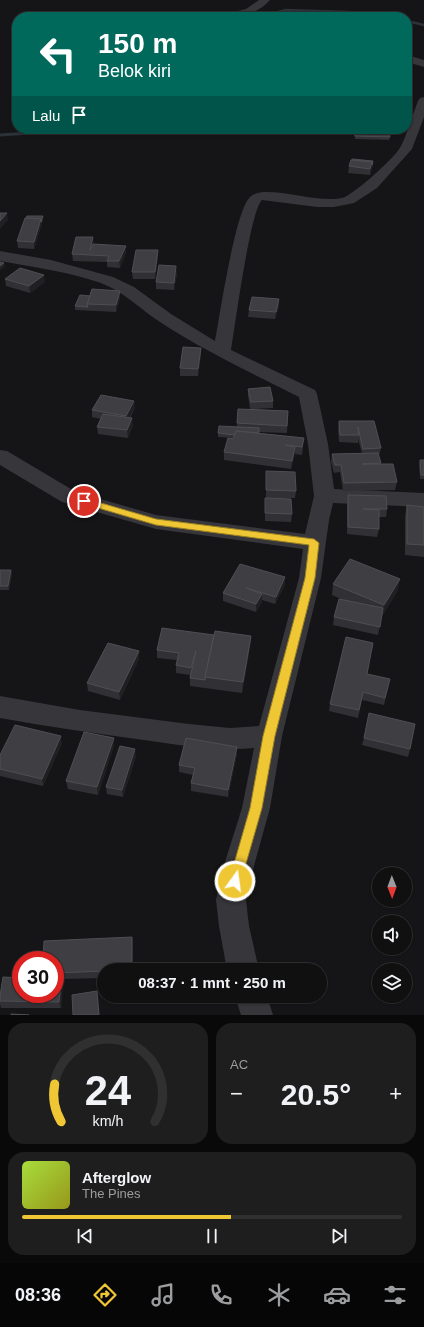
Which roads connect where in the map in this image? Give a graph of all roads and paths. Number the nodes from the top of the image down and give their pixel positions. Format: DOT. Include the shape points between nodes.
graph roads {
  1 [pos="265,0"];
  2 [pos="244,12"];
  3 [pos="412,60"];
  4 [pos="424,64"];
  5 [pos="424,101"];
  6 [pos="412,133"];
  7 [pos="412,134"];
  8 [pos="0,256"];
  9 [pos="222,352"];
  10 [pos="0,456"];
  11 [pos="324,496"];
  12 [pos="424,500"];
  13 [pos="314,543"];
  14 [pos="0,707"];
  15 [pos="269,736"];
  16 [pos="242,963"];
  17 [pos="253,1003"];
  18 [pos="257,1015"];
  1 -- 2 [label="street"];
  3 -- 4 [label="street"];
  5 -- 6 [label="street"];
  7 -- 9 [label="street" via="406,149 372,186 349,200 317,203 259,196 254,200 248,214 233,284"];
  8 -- 9 [label="street" via="51,265 107,280 128,290 165,318"];
  9 -- 11 [label="street" via="308,394 318,444"];
  10 -- 13 [label="street" via="69,497 156,522"];
  11 -- 12 [label="street"];
  11 -- 13 [label="street"];
  13 -- 15 [label="street" via="310,578"];
  14 -- 15 [label="street" via="80,721 189,735 230,739"];
  15 -- 16 [label="street" via="256,808 231,900"];
  17 -- 18 [label="street"];
}
